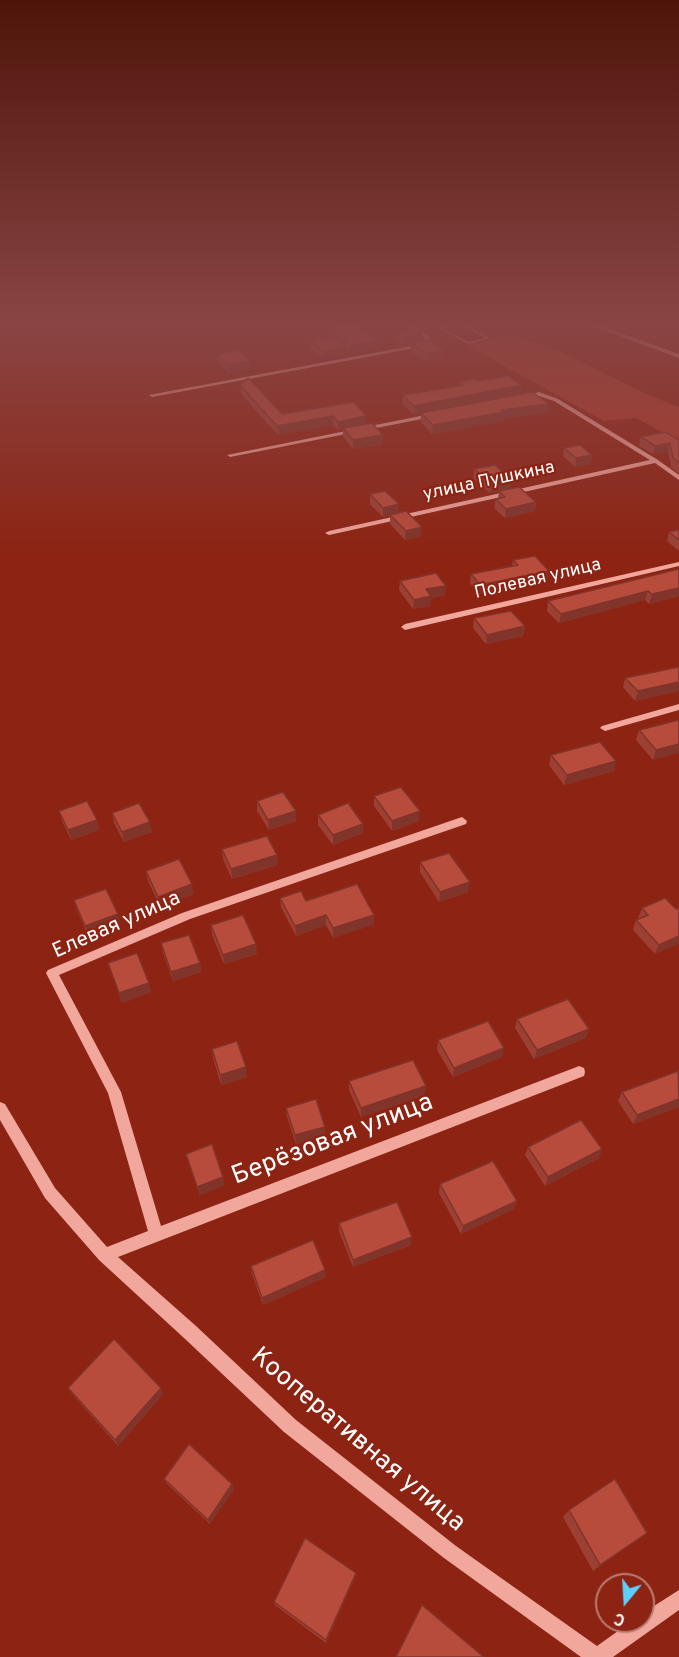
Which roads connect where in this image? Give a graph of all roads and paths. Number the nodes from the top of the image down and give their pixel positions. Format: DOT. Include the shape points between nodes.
graph roads {
  1 [pos="561,403"];
  2 [pos="447,412"];
  3 [pos="230,455"];
  4 [pos="656,461"];
  5 [pos="679,478"];
  6 [pos="329,533"];
  7 [pos="679,564"];
  8 [pos="405,627"];
  9 [pos="679,707"];
  10 [pos="606,728"];
  11 [pos="462,821"];
  12 [pos="579,1072"];
  13 [pos="0,1108"];
  14 [pos="157,1235"];
  15 [pos="104,1256"];
  16 [pos="679,1599"];
  17 [pos="597,1657"];
  1 -- 4 [label="street"];
  2 -- 3 [label="street"];
  4 -- 5 [label="street"];
  4 -- 6 [label="street, улица Пушкина"];
  7 -- 8 [label="street, Полевая улица"];
  9 -- 10 [label="street"];
  11 -- 14 [label="street, Елевая улица" via="186,916 52,973 114,1092"];
  12 -- 14 [label="street, Берёзовая улица"];
  13 -- 15 [label="street, Кооперативная улица" via="50,1193"];
  14 -- 15 [label="street, Берёзовая улица"];
  15 -- 17 [label="street, Кооперативная улица" via="290,1426 450,1552"];
  16 -- 17 [label="street"];
}
